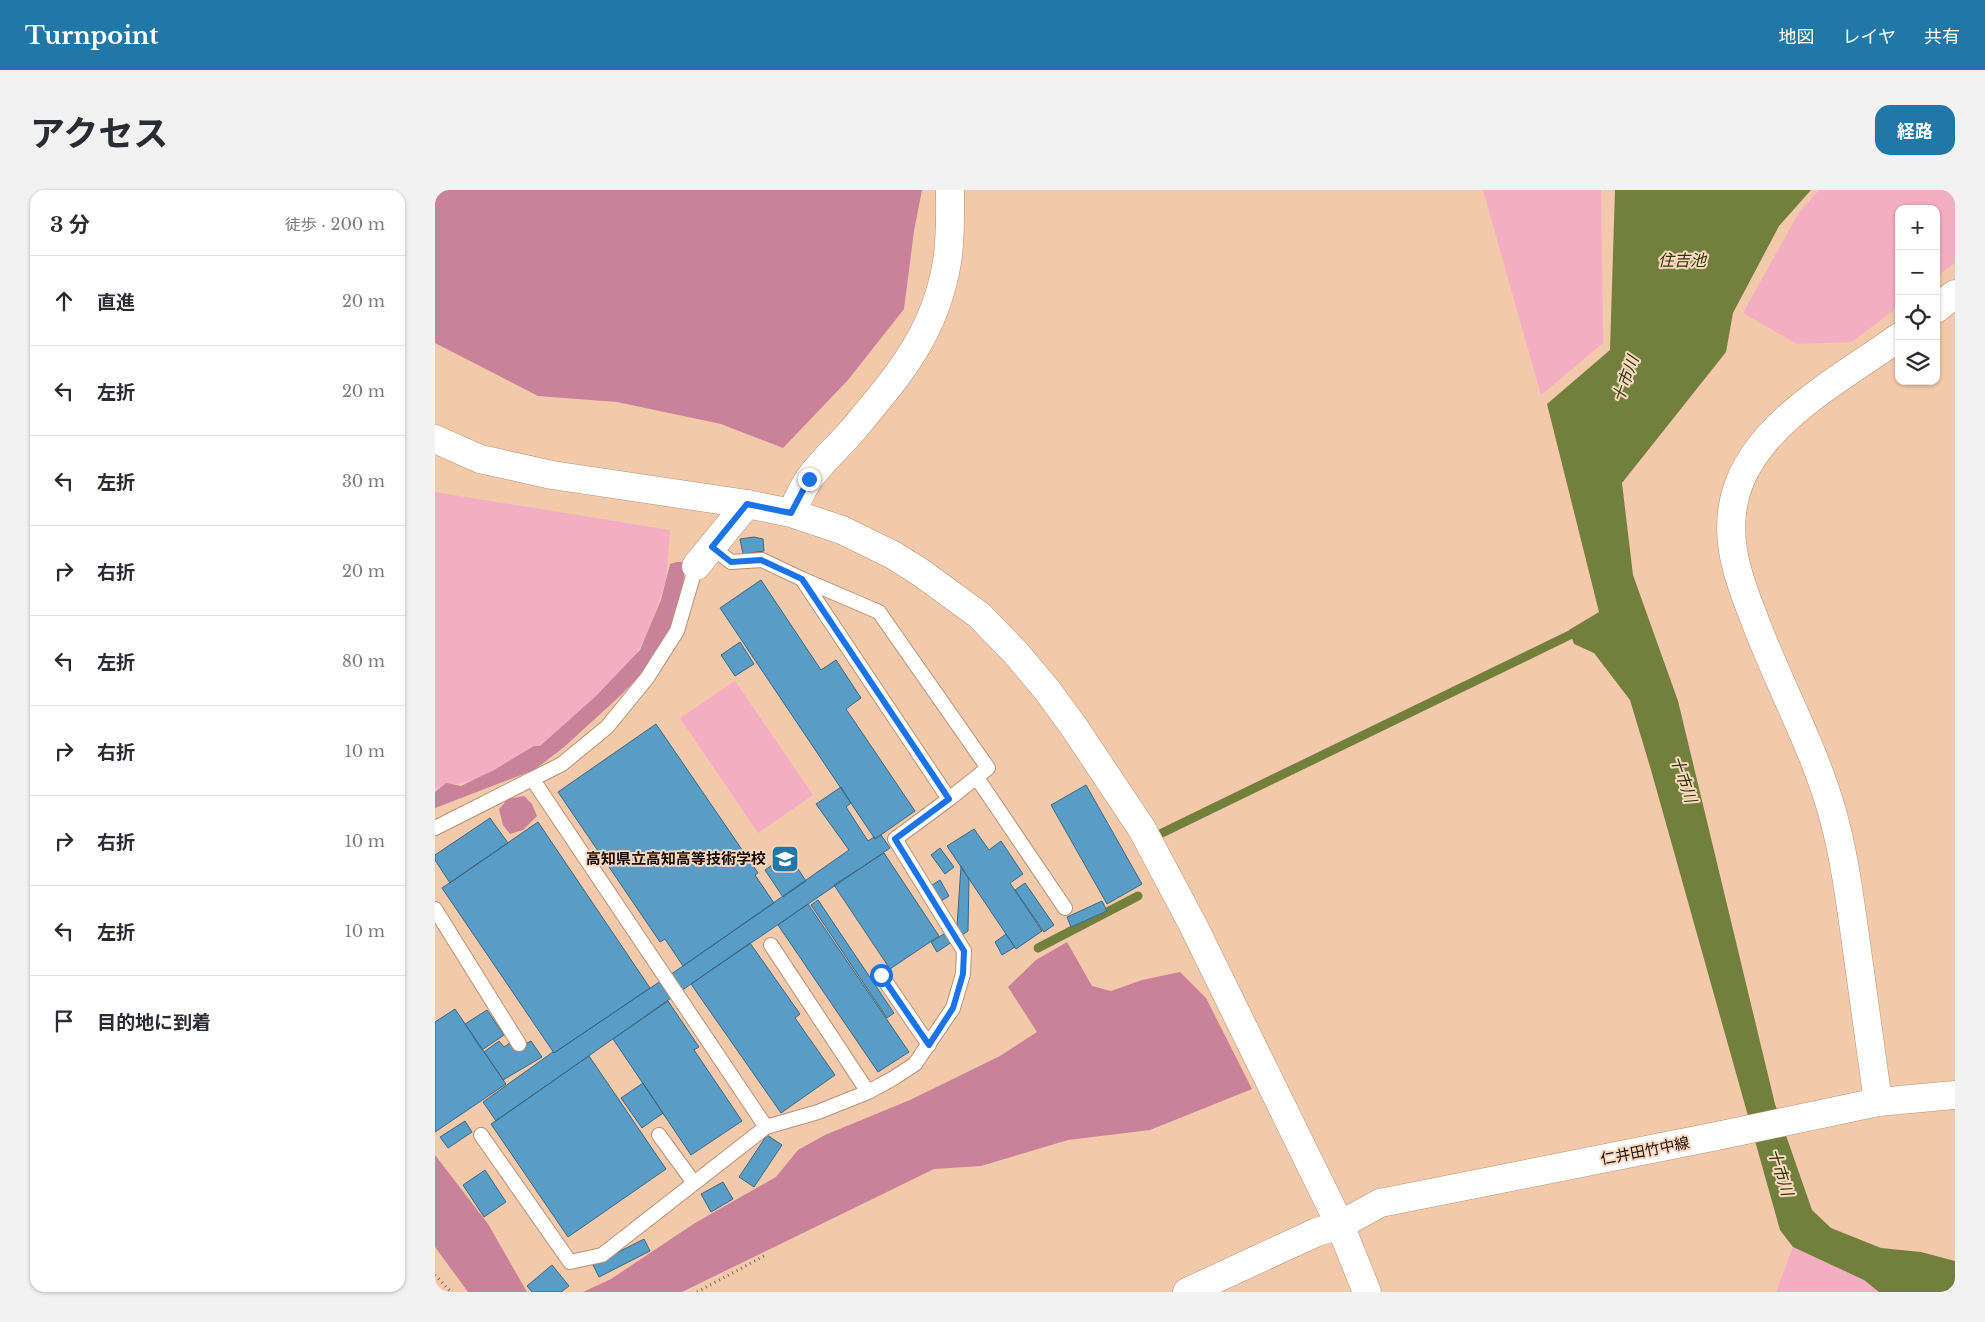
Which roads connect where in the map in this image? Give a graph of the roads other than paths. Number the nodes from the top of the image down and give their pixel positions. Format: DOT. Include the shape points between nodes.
graph roads {
  1 [pos="950,190"];
  2 [pos="1955,294"];
  3 [pos="1940,306"];
  4 [pos="1895,340"];
  5 [pos="435,439"];
  6 [pos="747,504"];
  7 [pos="791,513"];
  8 [pos="704,556"];
  9 [pos="802,579"];
  10 [pos="977,778"];
  11 [pos="533,780"];
  12 [pos="949,799"];
  13 [pos="435,828"];
  14 [pos="1065,908"];
  15 [pos="435,909"];
  16 [pos="771,944"];
  17 [pos="881,975"];
  18 [pos="519,1044"];
  19 [pos="929,1045"];
  20 [pos="868,1092"];
  21 [pos="1955,1095"];
  22 [pos="1878,1102"];
  23 [pos="766,1127"];
  24 [pos="481,1135"];
  25 [pos="659,1136"];
  26 [pos="694,1183"];
  27 [pos="1340,1225"];
  28 [pos="1187,1292"];
  29 [pos="1367,1292"];
  1 -- 7 [label="street" via="947,263 928,325 903,369 809,479"];
  2 -- 3 [label="street"];
  4 -- 22 [label="street" via="1779,425 1743,474 1731,513 1734,558 1742,588 1820,774 1834,818 1845,865"];
  5 -- 6 [label="street" via="480,459 552,475"];
  6 -- 7 [label="street"];
  6 -- 8 [label="street"];
  7 -- 27 [label="street" via="841,530 920,572 979,615 1047,690 1142,829 1193,924"];
  8 -- 9 [label="lane" via="731,562 761,560"];
  8 -- 11 [label="lane" via="677,631 647,678 607,727 563,764"];
  9 -- 10 [label="lane" via="879,612 988,768"];
  9 -- 12 [label="lane"];
  10 -- 12 [label="lane"];
  10 -- 14 [label="lane"];
  11 -- 13 [label="lane"];
  11 -- 23 [label="lane"];
  12 -- 19 [label="lane" via="895,839 964,951 963,974 953,1008"];
  15 -- 18 [label="lane"];
  16 -- 20 [label="lane"];
  17 -- 19 [label="lane"];
  19 -- 20 [label="lane" via="915,1064"];
  20 -- 23 [label="lane" via="818,1112"];
  21 -- 22 [label="street, 仁井田竹中線"];
  22 -- 27 [label="street, 仁井田竹中線" via="1380,1203"];
  23 -- 26 [label="lane"];
  24 -- 26 [label="lane" via="570,1262 601,1256"];
  25 -- 26 [label="lane"];
  27 -- 28 [label="street, 仁井田竹中線" via="1317,1232"];
  27 -- 29 [label="street"];
}
